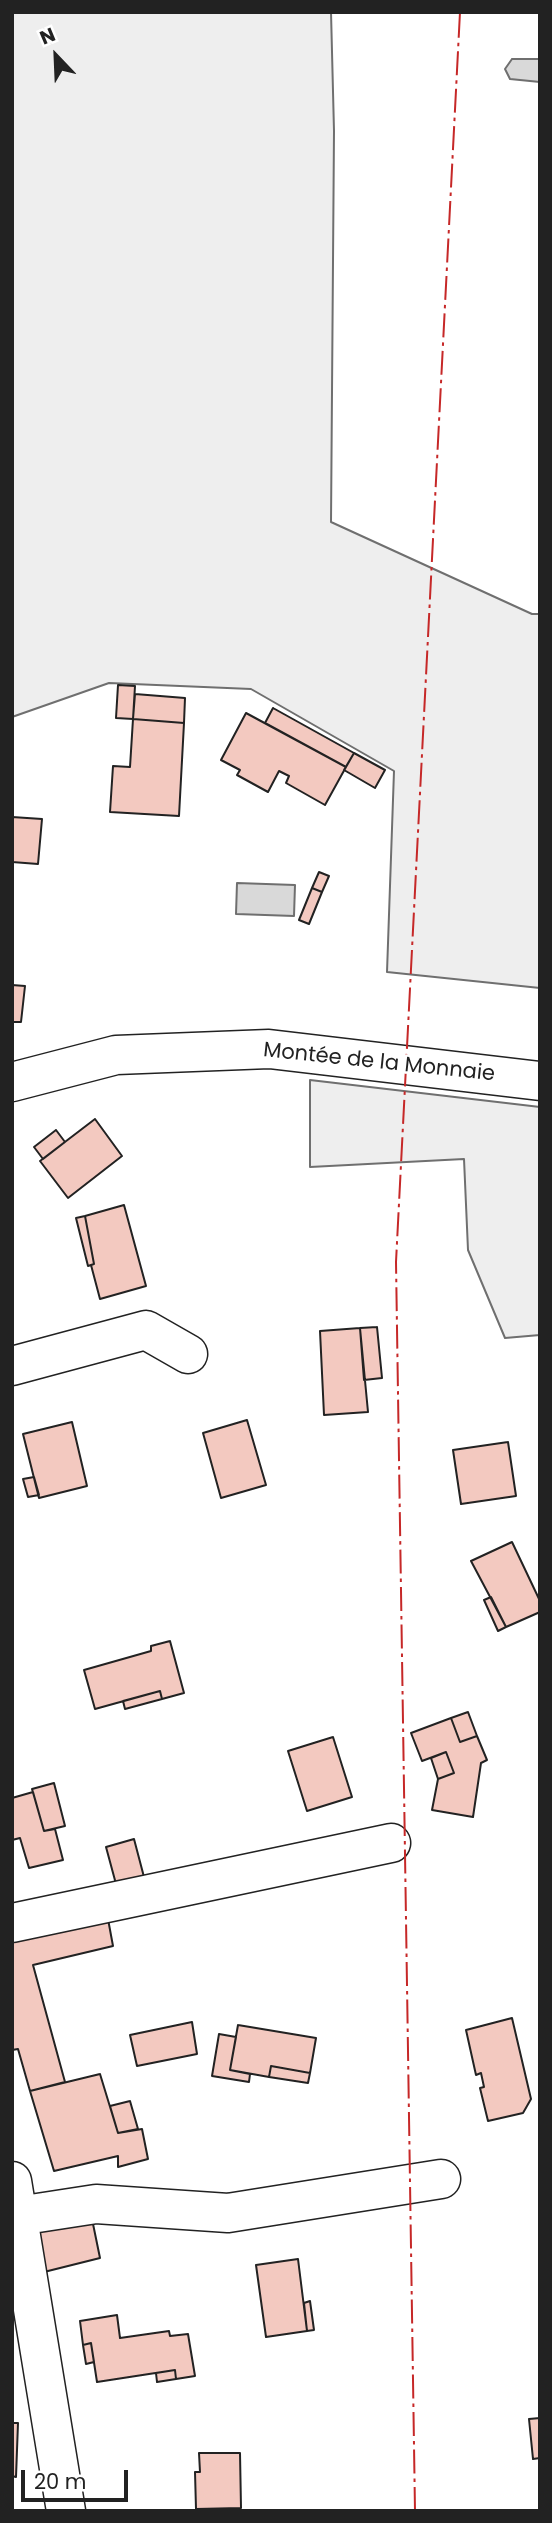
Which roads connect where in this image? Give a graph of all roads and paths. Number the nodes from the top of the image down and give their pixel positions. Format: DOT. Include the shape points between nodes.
graph roads {
  1 [pos="540,1081"];
  2 [pos="12,1082"];
  3 [pos="188,1354"];
  4 [pos="12,1366"];
  5 [pos="391,1843"];
  6 [pos="12,1923"];
  7 [pos="441,2179"];
  8 [pos="15,2199"];
  9 [pos="66,2511"];
  1 -- 2 [label="street, Montée de la Monnaie" via="269,1049 116,1055"];
  3 -- 4 [label="street" via="146,1330"];
  5 -- 6 [label="street"];
  7 -- 8 [label="street" via="228,2213"];
  8 -- 9 [label="street"];
}
